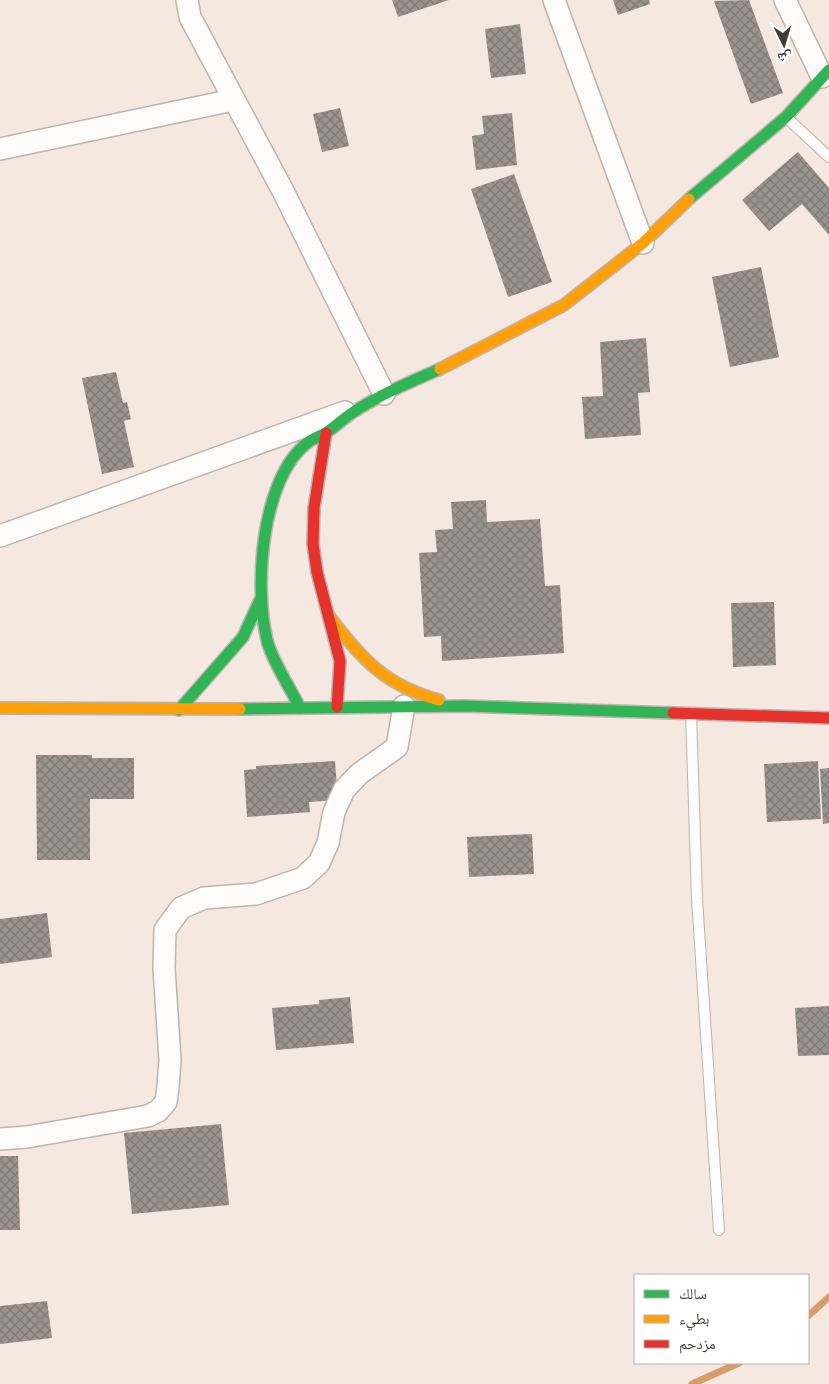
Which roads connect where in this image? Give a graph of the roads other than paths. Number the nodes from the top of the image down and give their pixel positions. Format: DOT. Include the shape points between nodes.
graph roads {
  1 [pos="187,0"];
  2 [pos="554,0"];
  3 [pos="785,0"];
  4 [pos="826,74"];
  5 [pos="233,100"];
  6 [pos="786,117"];
  7 [pos="0,149"];
  8 [pos="829,157"];
  9 [pos="643,243"];
  10 [pos="384,394"];
  11 [pos="364,406"];
  12 [pos="326,433"];
  13 [pos="0,536"];
  14 [pos="260,600"];
  15 [pos="330,616"];
  16 [pos="404,706"];
  17 [pos="465,706"];
  18 [pos="336,707"];
  19 [pos="0,708"];
  20 [pos="300,708"];
  21 [pos="179,710"];
  22 [pos="691,712"];
  23 [pos="829,718"];
  24 [pos="0,1139"];
  25 [pos="719,1230"];
  1 -- 5 [label="street" via="190,17"];
  2 -- 9 [label="street"];
  3 -- 4 [label="street"];
  4 -- 6 [label="main road"];
  5 -- 7 [label="street"];
  5 -- 10 [label="street" via="283,191"];
  6 -- 8 [label="lane"];
  6 -- 9 [label="main road" via="697,192"];
  9 -- 10 [label="main road" via="564,305 472,354"];
  10 -- 11 [label="main road"];
  11 -- 12 [label="main road"];
  11 -- 13 [label="street"];
  12 -- 14 [label="main road" via="302,447 280,482 264,539"];
  12 -- 15 [label="main road" via="313,529 315,560"];
  14 -- 20 [label="main road" via="267,642"];
  14 -- 21 [label="main road" via="243,636"];
  15 -- 17 [label="main road" via="378,673 428,698"];
  15 -- 18 [label="main road" via="340,661"];
  16 -- 17 [label="main road"];
  16 -- 18 [label="main road"];
  16 -- 24 [label="street" via="397,747 359,774 344,790 319,863 302,878 256,894 204,898 182,908 165,930 170,1060 166,1102 158,1111 148,1116"];
  17 -- 22 [label="main road"];
  18 -- 20 [label="main road"];
  19 -- 21 [label="main road"];
  20 -- 21 [label="main road"];
  22 -- 23 [label="main road"];
  22 -- 25 [label="lane" via="697,899"];
}
